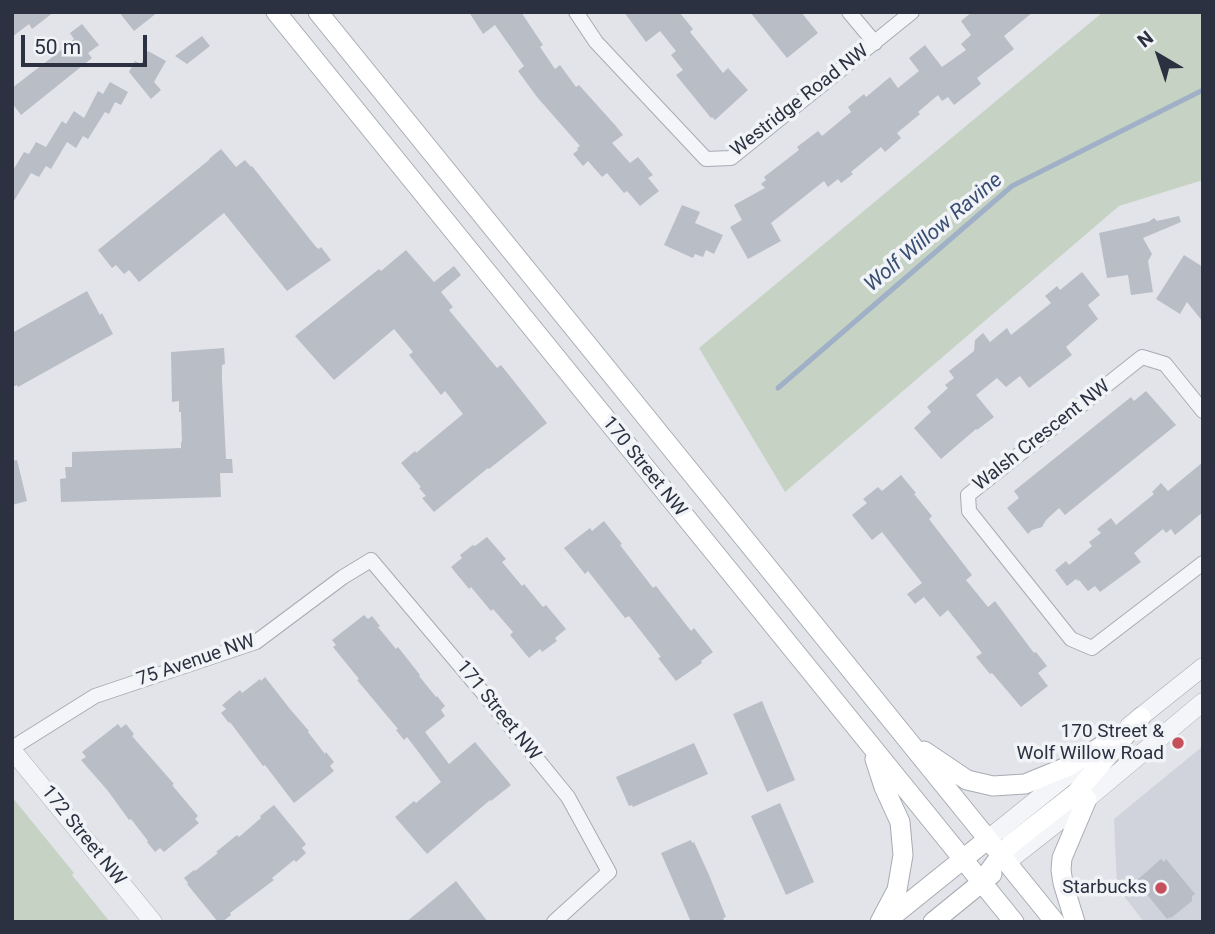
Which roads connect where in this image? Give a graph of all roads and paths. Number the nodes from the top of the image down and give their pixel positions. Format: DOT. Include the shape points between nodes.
graph roads {
  1 [pos="276,12"];
  2 [pos="318,12"];
  3 [pos="576,12"];
  4 [pos="849,12"];
  5 [pos="912,12"];
  6 [pos="874,43"];
  7 [pos="1203,411"];
  8 [pos="372,560"];
  9 [pos="1203,563"];
  10 [pos="1203,667"];
  11 [pos="1203,702"];
  12 [pos="1141,717"];
  13 [pos="1118,736"];
  14 [pos="908,741"];
  15 [pos="872,748"];
  16 [pos="12,749"];
  17 [pos="1087,799"];
  18 [pos="999,852"];
  19 [pos="963,859"];
  20 [pos="982,881"];
  21 [pos="153,922"];
  22 [pos="554,922"];
  23 [pos="883,922"];
  24 [pos="933,922"];
  25 [pos="1014,922"];
  26 [pos="1055,922"];
  27 [pos="1075,922"];
  1 -- 15 [label="main road, 170 Street NW"];
  2 -- 14 [label="main road, 170 Street NW"];
  3 -- 6 [label="street, Westridge Road NW" via="596,41 706,159 731,158"];
  4 -- 6 [label="street"];
  5 -- 6 [label="street, Westridge Road NW"];
  7 -- 9 [label="street, Walsh Crescent NW" via="1165,364 1142,357 968,495 969,511 1071,639 1092,648"];
  8 -- 16 [label="street, 75 Avenue NW" via="256,642 95,696"];
  8 -- 22 [label="street, 171 Street NW" via="568,797 609,872"];
  10 -- 12 [label="street"];
  11 -- 17 [label="street"];
  12 -- 13 [label="street"];
  12 -- 18 [label="main road" via="1076,793"];
  13 -- 14 [label="main road" via="1036,780 993,786 968,779"];
  13 -- 18 [label="street" via="1067,775"];
  14 -- 18 [label="main road, 170 Street NW"];
  15 -- 19 [label="main road, 170 Street NW"];
  15 -- 23 [label="main road" via="900,822 903,855 897,890"];
  16 -- 21 [label="street, 172 Street NW"];
  17 -- 18 [label="street"];
  17 -- 27 [label="main road" via="1062,858 1063,883"];
  18 -- 19 [label="main road"];
  18 -- 20 [label="main road"];
  18 -- 26 [label="main road, 170 Street NW"];
  19 -- 20 [label="main road, 170 Street NW"];
  19 -- 23 [label="main road"];
  20 -- 24 [label="main road"];
  20 -- 25 [label="main road, 170 Street NW"];
}
